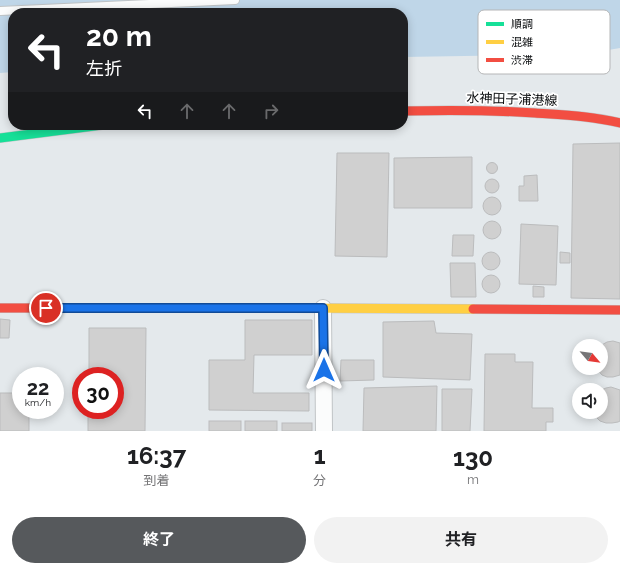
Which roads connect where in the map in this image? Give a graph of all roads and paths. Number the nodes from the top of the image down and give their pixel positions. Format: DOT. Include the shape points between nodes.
graph roads {
  1 [pos="235,0"];
  2 [pos="64,8"];
  3 [pos="408,111"];
  4 [pos="620,123"];
  5 [pos="63,130"];
  6 [pos="0,138"];
  7 [pos="0,308"];
  8 [pos="323,308"];
  9 [pos="620,310"];
  10 [pos="324,431"];
  1 -- 2 [label="lane"];
  3 -- 4 [label="street, 水神田子浦港線" via="514,111 592,117"];
  5 -- 6 [label="street"];
  7 -- 8 [label="street"];
  8 -- 9 [label="street"];
  8 -- 10 [label="street"];
}
